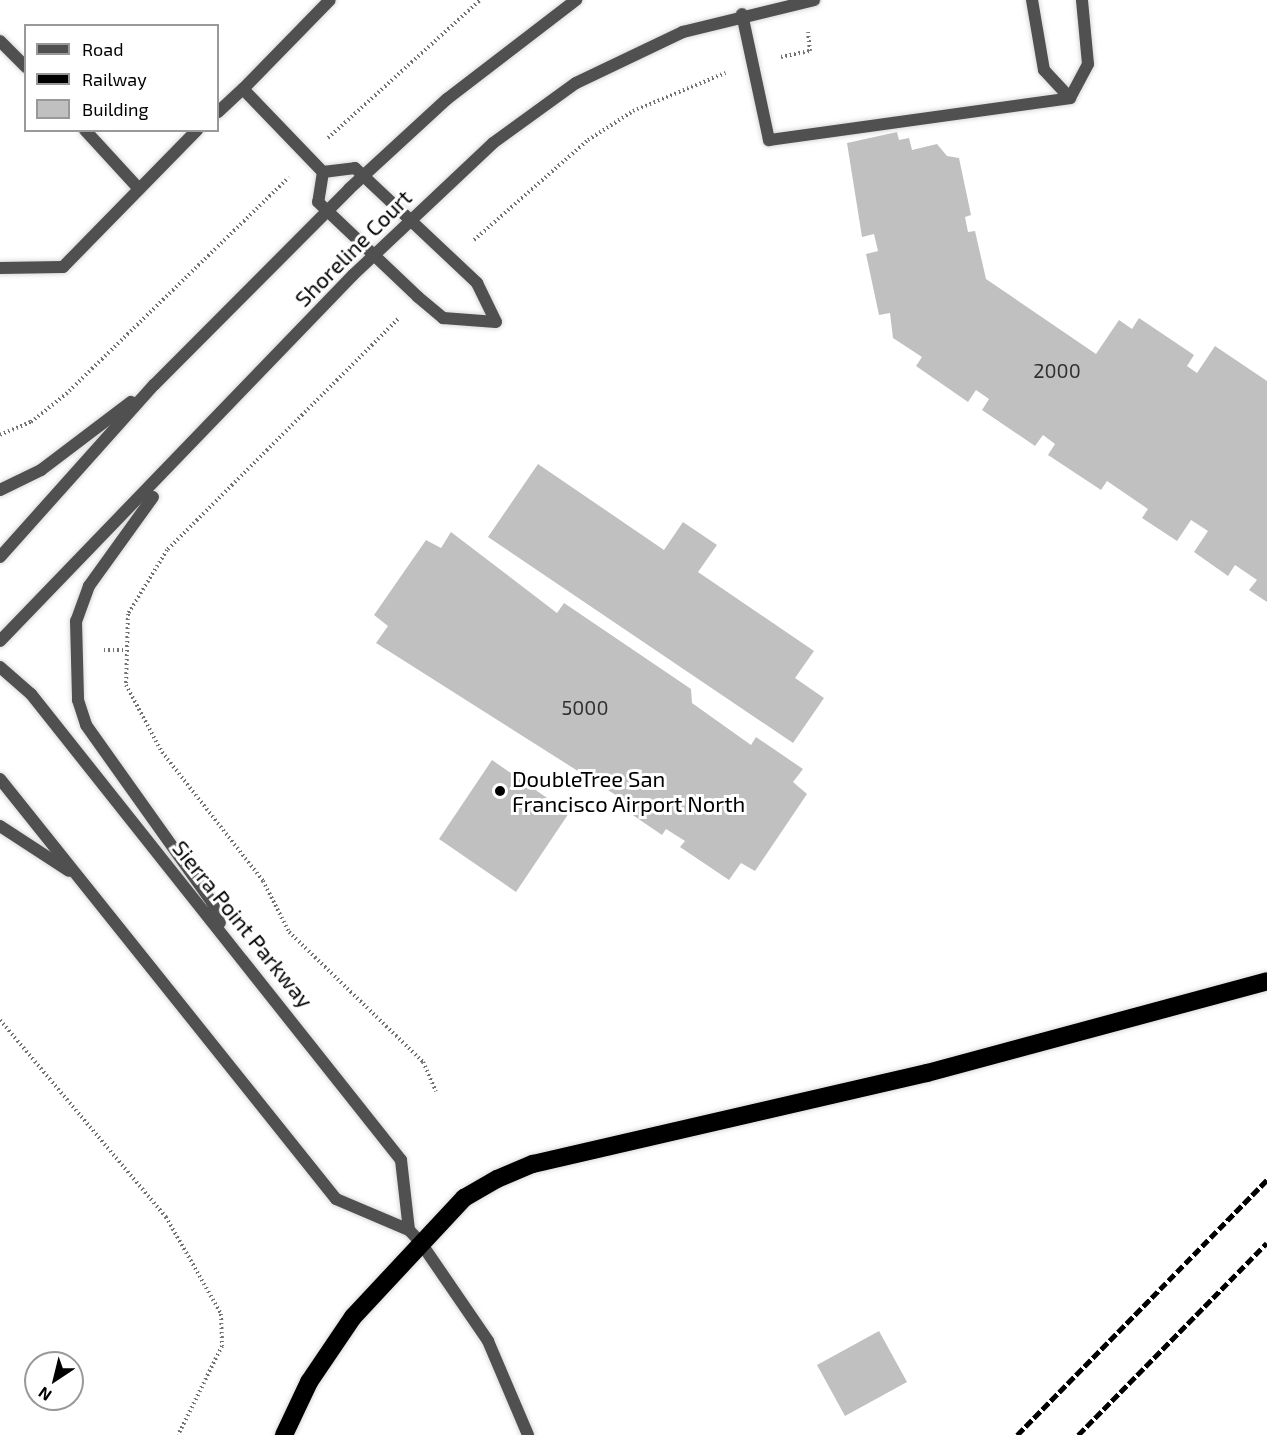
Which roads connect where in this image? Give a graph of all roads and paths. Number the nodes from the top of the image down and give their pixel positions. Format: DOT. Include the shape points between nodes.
graph roads {
  1 [pos="330,0"];
  2 [pos="480,0"];
  3 [pos="576,0"];
  4 [pos="814,0"];
  5 [pos="1032,0"];
  6 [pos="1082,0"];
  7 [pos="742,14"];
  8 [pos="0,41"];
  9 [pos="810,51"];
  10 [pos="775,58"];
  11 [pos="24,66"];
  12 [pos="737,69"];
  13 [pos="243,89"];
  14 [pos="1070,98"];
  15 [pos="219,111"];
  16 [pos="87,132"];
  17 [pos="195,132"];
  18 [pos="310,156"];
  19 [pos="323,172"];
  20 [pos="363,176"];
  21 [pos="139,189"];
  22 [pos="327,212"];
  23 [pos="411,219"];
  24 [pos="477,237"];
  25 [pos="372,256"];
  26 [pos="0,268"];
  27 [pos="402,315"];
  28 [pos="154,385"];
  29 [pos="0,435"];
  30 [pos="174,466"];
  31 [pos="0,490"];
  32 [pos="0,557"];
  33 [pos="0,641"];
  34 [pos="0,668"];
  35 [pos="0,779"];
  36 [pos="0,825"];
  37 [pos="82,881"];
  38 [pos="225,935"];
  39 [pos="1267,981"];
  40 [pos="0,1020"];
  41 [pos="436,1091"];
  42 [pos="415,1237"];
  43 [pos="178,1435"];
  44 [pos="284,1435"];
  45 [pos="528,1435"];
  1 -- 13 [label="street"];
  2 -- 18 [label="path"];
  3 -- 20 [label="street, Shoreline Court" via="447,99"];
  4 -- 7 [label="street, Shoreline Court"];
  5 -- 14 [label="street" via="1044,70"];
  6 -- 14 [label="street" via="1088,64"];
  7 -- 14 [label="street" via="769,140"];
  7 -- 23 [label="street, Shoreline Court" via="683,33 576,83 493,143"];
  8 -- 11 [label="street"];
  9 -- 10 [label="path"];
  12 -- 24 [label="path" via="633,111 588,140"];
  13 -- 15 [label="street"];
  13 -- 18 [label="street"];
  16 -- 21 [label="street"];
  17 -- 21 [label="street"];
  18 -- 19 [label="street"];
  18 -- 29 [label="path" via="66,394 31,422"];
  19 -- 20 [label="street" via="355,168"];
  19 -- 22 [label="street" via="318,202"];
  20 -- 22 [label="street, Shoreline Court"];
  20 -- 23 [label="street"];
  21 -- 26 [label="street" via="63,267"];
  22 -- 25 [label="street"];
  22 -- 28 [label="street, Shoreline Court"];
  23 -- 25 [label="street, Shoreline Court"];
  23 -- 25 [label="street" via="477,283 496,322 443,318"];
  25 -- 30 [label="street, Shoreline Court"];
  27 -- 41 [label="path" via="167,550 128,614 126,685 162,752 263,881 289,932 423,1062"];
  28 -- 31 [label="street" via="42,470"];
  28 -- 32 [label="street, Shoreline Court"];
  30 -- 33 [label="street, Shoreline Court"];
  30 -- 38 [label="street" via="89,585 76,621 75,676 86,725 212,902"];
  34 -- 38 [label="street, Sierra Point Parkway" via="31,694"];
  35 -- 37 [label="street"];
  36 -- 37 [label="street"];
  37 -- 42 [label="street" via="336,1199"];
  38 -- 42 [label="street, Sierra Point Parkway" via="401,1160"];
  39 -- 42 [label="highway" via="927,1073 644,1138 497,1179 464,1198"];
  40 -- 43 [label="path" via="166,1217 221,1314 222,1346"];
  42 -- 44 [label="highway" via="309,1382"];
  42 -- 45 [label="street, Sierra Point Parkway" via="488,1341"];
}
